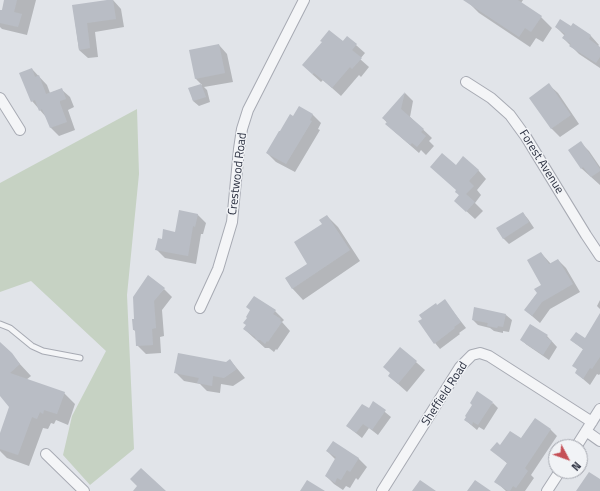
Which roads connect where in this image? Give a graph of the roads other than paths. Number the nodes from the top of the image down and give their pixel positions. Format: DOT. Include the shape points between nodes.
graph roads {
  1 [pos="304,0"];
  2 [pos="466,82"];
  3 [pos="0,98"];
  4 [pos="20,130"];
  5 [pos="600,256"];
  6 [pos="200,308"];
  7 [pos="0,324"];
  8 [pos="80,358"];
  9 [pos="600,409"];
  10 [pos="592,422"];
  11 [pos="586,431"];
  12 [pos="581,439"];
  13 [pos="600,441"];
  14 [pos="46,454"];
  15 [pos="555,479"];
  16 [pos="84,491"];
  17 [pos="382,491"];
  18 [pos="548,491"];
  1 -- 6 [label="street, Crestwood Road" via="248,110 242,128 232,222 218,269"];
  2 -- 5 [label="street, Forest Avenue" via="491,98 510,115"];
  3 -- 4 [label="street"];
  7 -- 8 [label="lane" via="43,351"];
  9 -- 10 [label="street"];
  10 -- 11 [label="street"];
  10 -- 17 [label="street, Sheffield Road" via="489,356 480,353 472,355 460,367"];
  11 -- 12 [label="street"];
  11 -- 13 [label="street"];
  14 -- 16 [label="street"];
  15 -- 18 [label="street"];
}
